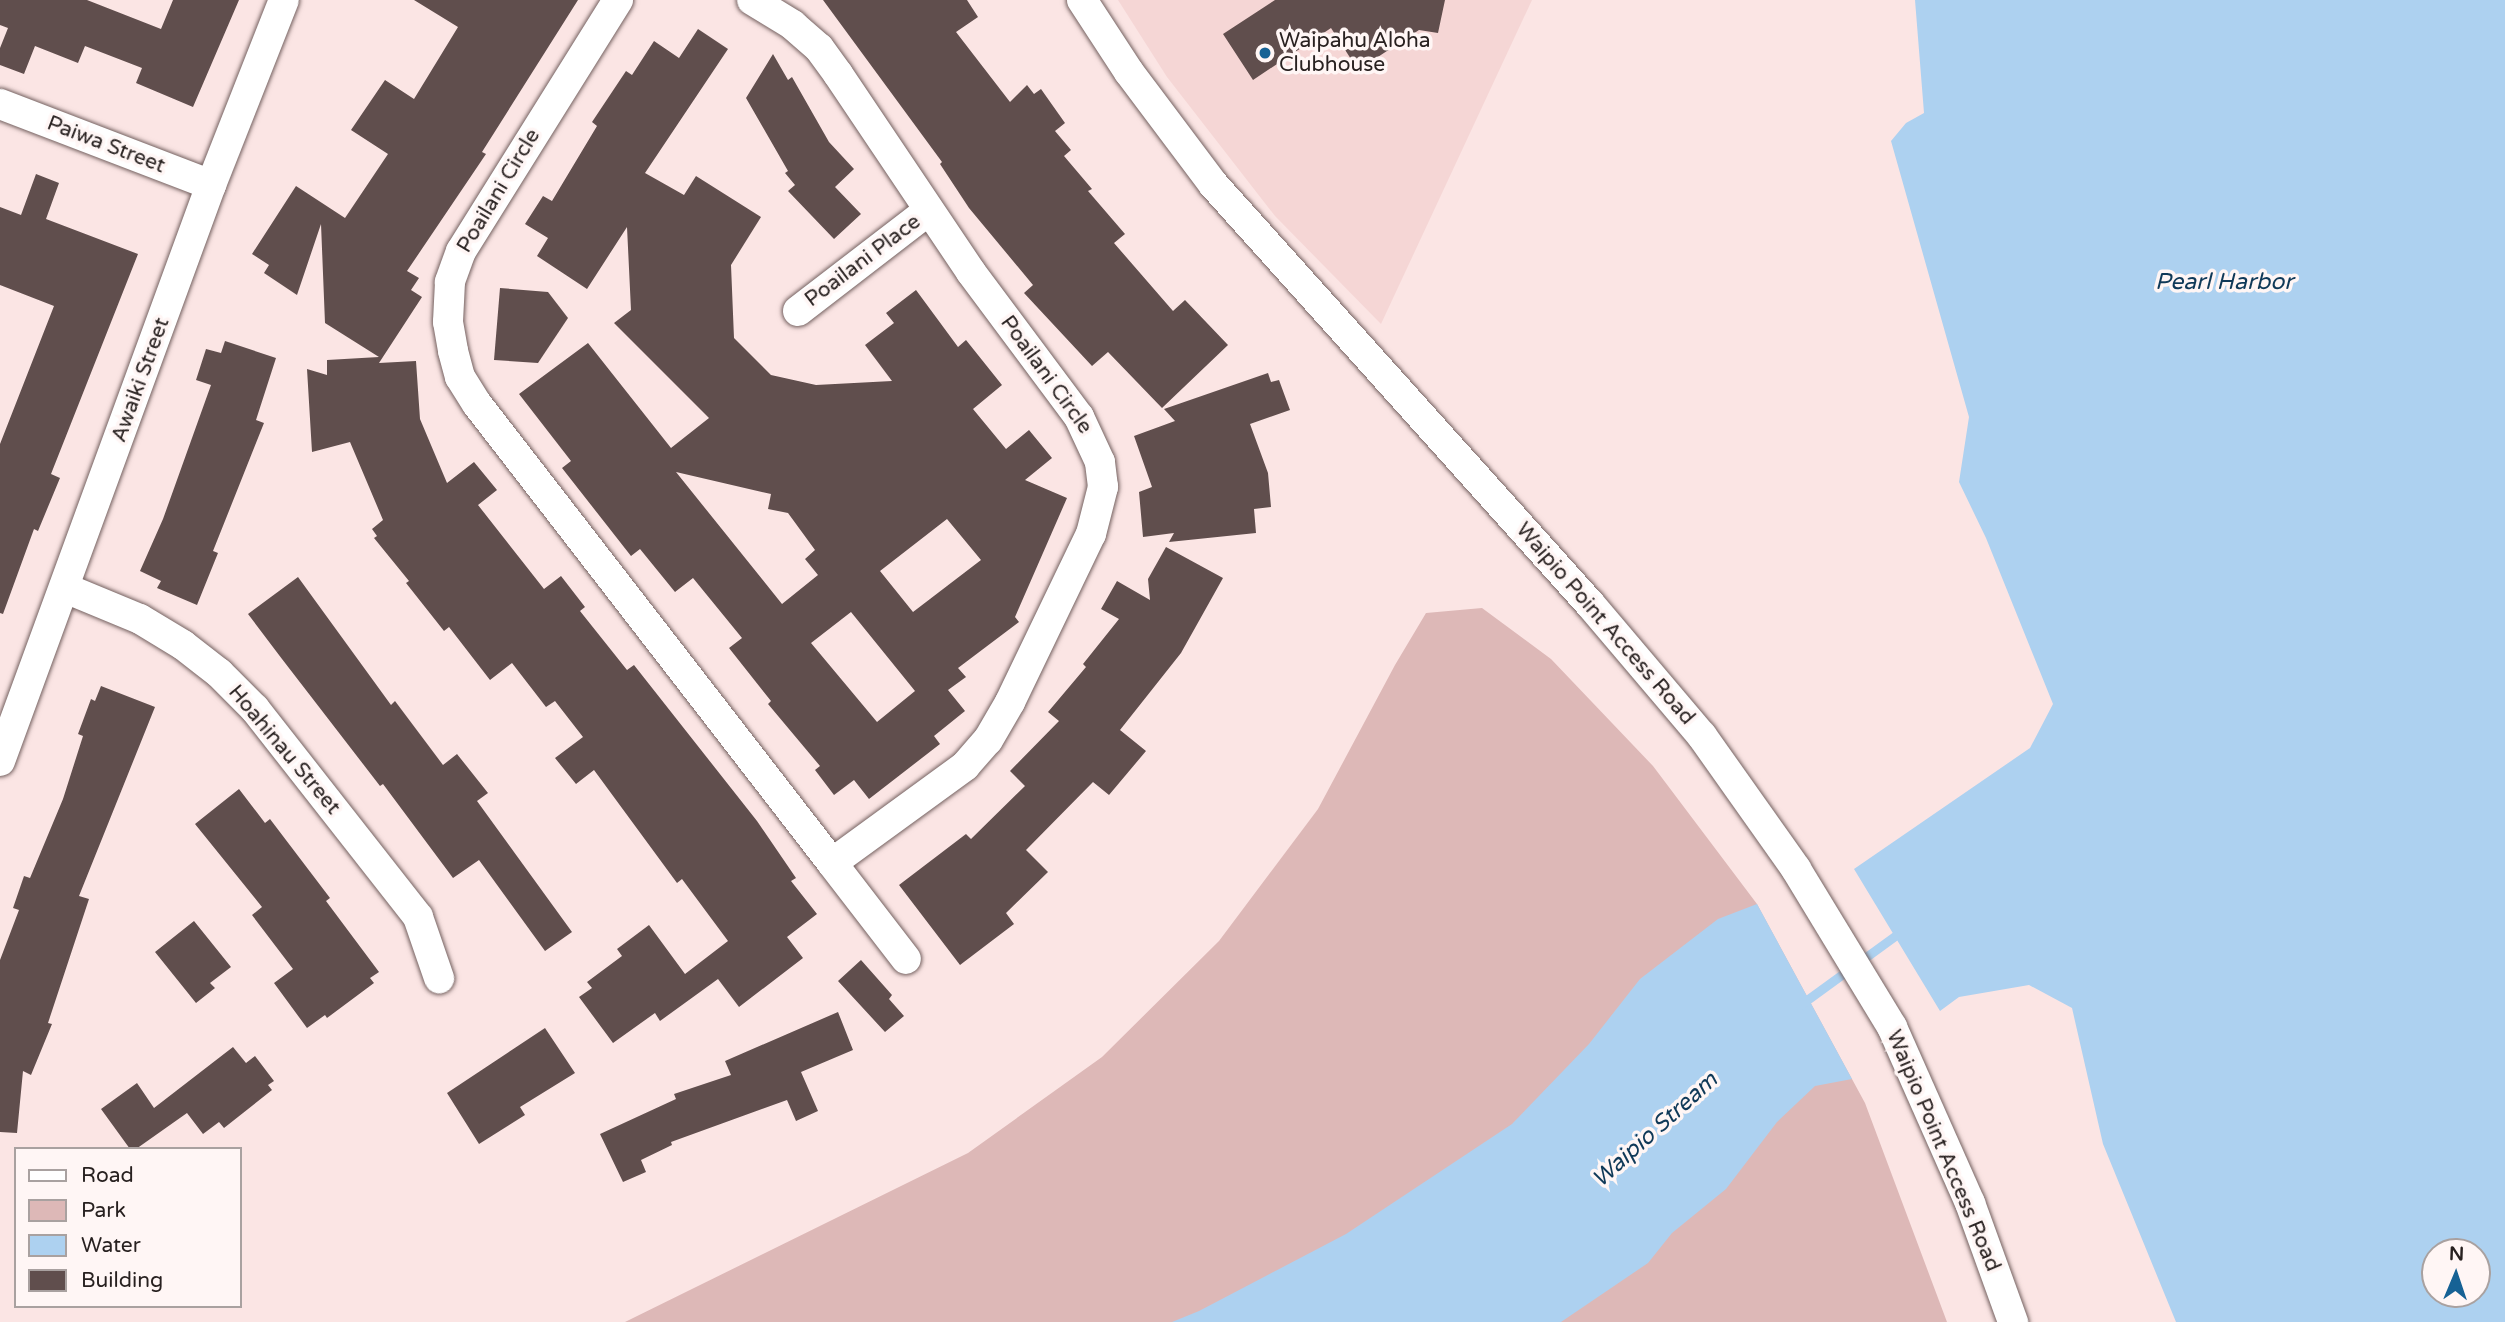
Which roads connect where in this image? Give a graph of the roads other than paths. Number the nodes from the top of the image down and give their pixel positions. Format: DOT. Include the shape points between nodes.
graph roads {
  1 [pos="284,0"];
  2 [pos="618,0"];
  3 [pos="752,0"];
  4 [pos="1082,0"];
  5 [pos="0,104"];
  6 [pos="211,185"];
  7 [pos="929,211"];
  8 [pos="797,311"];
  9 [pos="65,588"];
  10 [pos="0,761"];
  11 [pos="832,863"];
  12 [pos="906,959"];
  13 [pos="439,978"];
  14 [pos="2013,1322"];
  1 -- 6 [label="street, Awaiki Street"];
  2 -- 11 [label="street, Poailani Circle" via="461,251 450,282 448,322 460,377"];
  3 -- 7 [label="street, Poailani Circle" via="793,25 819,48"];
  4 -- 14 [label="street, Waipio Point Access Road" via="1213,184 1616,634 1702,736 1796,869 1892,1027 1970,1203"];
  5 -- 6 [label="street, Paiwa Street"];
  6 -- 9 [label="street, Awaiki Street"];
  7 -- 8 [label="street, Poailani Place"];
  7 -- 11 [label="street, Poailani Circle" via="1079,417 1100,462 1103,487 1091,534 988,740 965,766"];
  9 -- 10 [label="street, Awaiki Street"];
  9 -- 13 [label="street, Hoahinau Street" via="140,619 183,645 255,709 418,917"];
  11 -- 12 [label="street, Poailani Circle"];
}
